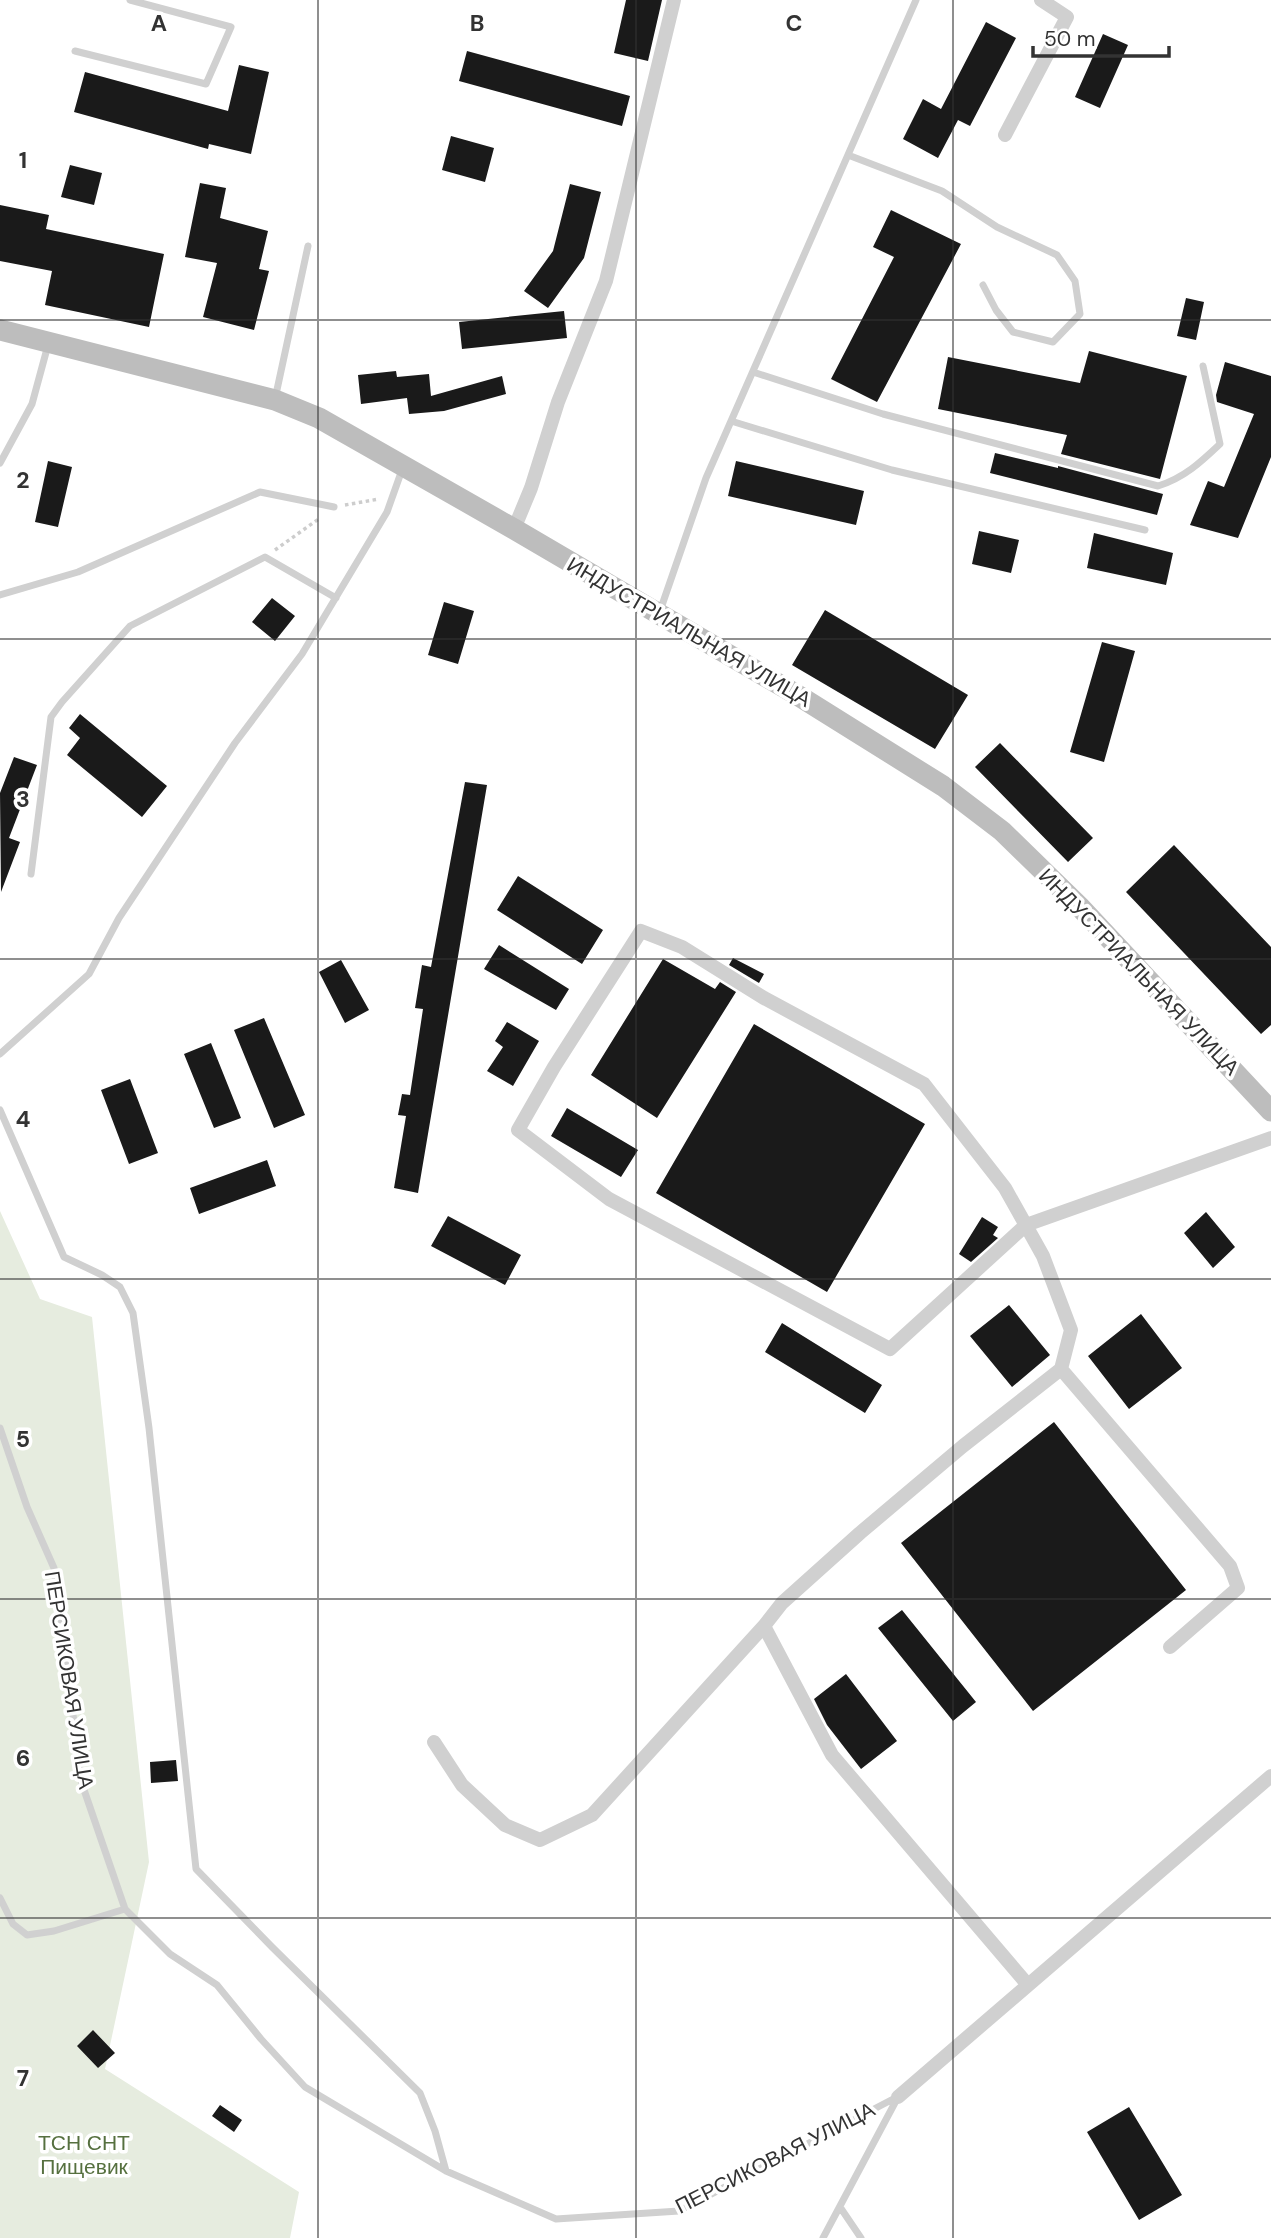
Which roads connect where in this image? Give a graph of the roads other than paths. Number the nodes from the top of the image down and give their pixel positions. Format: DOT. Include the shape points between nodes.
graph roads {
  1 [pos="130,0"];
  2 [pos="674,0"];
  3 [pos="916,0"];
  4 [pos="1041,0"];
  5 [pos="75,51"];
  6 [pos="1005,135"];
  7 [pos="848,155"];
  8 [pos="308,246"];
  9 [pos="983,285"];
  10 [pos="0,330"];
  11 [pos="49,343"];
  12 [pos="1203,366"];
  13 [pos="753,372"];
  14 [pos="275,400"];
  15 [pos="731,421"];
  16 [pos="0,463"];
  17 [pos="404,467"];
  18 [pos="334,508"];
  19 [pos="514,529"];
  20 [pos="1145,530"];
  21 [pos="0,594"];
  22 [pos="336,597"];
  23 [pos="659,615"];
  24 [pos="31,874"];
  25 [pos="0,1054"];
  26 [pos="0,1110"];
  27 [pos="1271,1111"];
  28 [pos="1271,1138"];
  29 [pos="1026,1225"];
  30 [pos="1061,1369"];
  31 [pos="0,1428"];
  32 [pos="764,1626"];
  33 [pos="1170,1647"];
  34 [pos="434,1742"];
  35 [pos="1271,1776"];
  36 [pos="0,1898"];
  37 [pos="125,1909"];
  38 [pos="1028,1985"];
  39 [pos="898,2096"];
  40 [pos="446,2171"];
  41 [pos="840,2207"];
  42 [pos="823,2238"];
  43 [pos="861,2238"];
  1 -- 5 [label="lane" via="231,27 206,84"];
  2 -- 19 [label="street" via="606,281"];
  3 -- 7 [label="lane"];
  4 -- 6 [label="street" via="1067,17"];
  7 -- 9 [label="lane" via="942,191 997,227 1057,255 1075,281 1080,314 1053,342 1013,332"];
  7 -- 13 [label="lane"];
  8 -- 14 [label="lane"];
  10 -- 11 [label="main road, ИНДУСТРИАЛЬНАЯ УЛИЦА"];
  11 -- 14 [label="main road, ИНДУСТРИАЛЬНАЯ УЛИЦА"];
  11 -- 16 [label="lane" via="32,404"];
  12 -- 13 [label="lane" via="1220,444 1195,467 1158,486 883,414"];
  13 -- 15 [label="lane"];
  14 -- 17 [label="main road, ИНДУСТРИАЛЬНАЯ УЛИЦА" via="319,418"];
  15 -- 20 [label="lane" via="892,470"];
  15 -- 23 [label="lane" via="706,478"];
  17 -- 19 [label="main road, ИНДУСТРИАЛЬНАЯ УЛИЦА"];
  17 -- 22 [label="lane" via="387,512"];
  18 -- 21 [label="lane" via="260,492 78,572"];
  19 -- 23 [label="main road, ИНДУСТРИАЛЬНАЯ УЛИЦА"];
  22 -- 24 [label="lane" via="265,557 130,626 51,717"];
  22 -- 25 [label="lane" via="302,654 235,743 118,918 89,974"];
  23 -- 27 [label="main road, ИНДУСТРИАЛЬНАЯ УЛИЦА" via="932,779 1002,831 1079,906"];
  26 -- 40 [label="lane" via="64,1257 120,1287 133,1313 196,1869 419,2093"];
  28 -- 29 [label="street"];
  29 -- 29 [label="street" via="1006,1188 924,1084 764,998 682,947 641,931 518,1129 609,1199 890,1349"];
  29 -- 30 [label="street" via="1071,1330"];
  30 -- 32 [label="street" via="860,1533"];
  30 -- 33 [label="street" via="1230,1566 1238,1588"];
  31 -- 37 [label="lane, ПЕРСИКОВАЯ УЛИЦА" via="54,1567 82,1784"];
  32 -- 34 [label="street" via="592,1815 540,1840 505,1825 462,1785"];
  32 -- 38 [label="street" via="832,1755"];
  35 -- 38 [label="street"];
  36 -- 37 [label="lane" via="13,1924 27,1935"];
  37 -- 40 [label="lane, ПЕРСИКОВАЯ УЛИЦА" via="170,1954 216,1985 305,2087"];
  38 -- 39 [label="street"];
  39 -- 40 [label="lane, ПЕРСИКОВАЯ УЛИЦА" via="679,2211 556,2219"];
  39 -- 41 [label="lane"];
  41 -- 42 [label="lane"];
  41 -- 43 [label="lane"];
}
